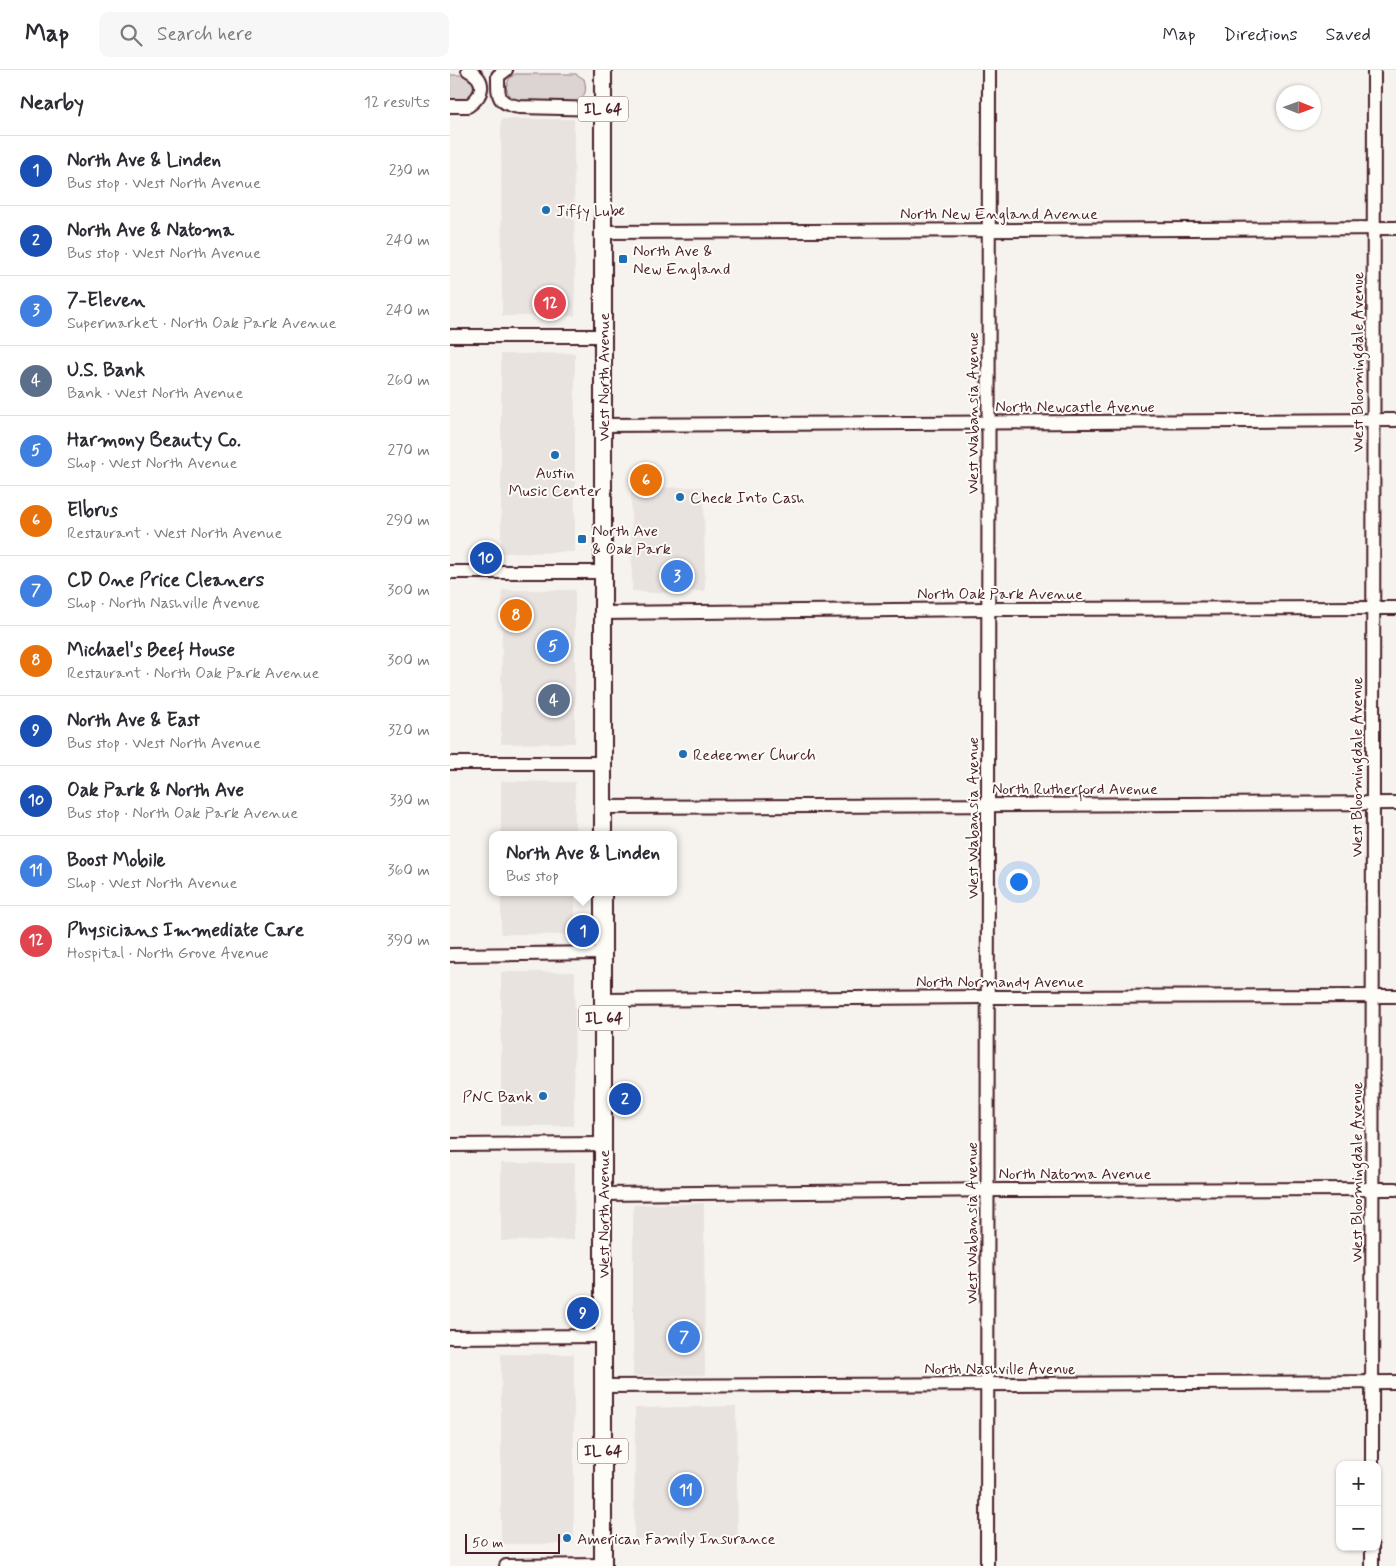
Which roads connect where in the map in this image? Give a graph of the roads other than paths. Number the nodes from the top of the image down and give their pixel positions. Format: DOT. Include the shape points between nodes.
graph roads {
  1 [pos="468,70"];
  2 [pos="603,70"];
  3 [pos="989,70"];
  4 [pos="1374,70"];
  5 [pos="502,73"];
  6 [pos="450,106"];
  7 [pos="603,109"];
  8 [pos="1374,228"];
  9 [pos="1396,228"];
  10 [pos="989,230"];
  11 [pos="603,232"];
  12 [pos="450,336"];
  13 [pos="603,336"];
  14 [pos="1373,420"];
  15 [pos="1396,420"];
  16 [pos="988,423"];
  17 [pos="603,426"];
  18 [pos="450,572"];
  19 [pos="603,572"];
  20 [pos="1373,608"];
  21 [pos="1396,608"];
  22 [pos="988,609"];
  23 [pos="603,613"];
  24 [pos="450,763"];
  25 [pos="603,763"];
  26 [pos="1373,803"];
  27 [pos="1396,803"];
  28 [pos="988,805"];
  29 [pos="604,808"];
  30 [pos="603,831"];
  31 [pos="603,896"];
  32 [pos="603,953"];
  33 [pos="450,955"];
  34 [pos="1372,996"];
  35 [pos="1396,996"];
  36 [pos="988,997"];
  37 [pos="604,1000"];
  38 [pos="604,1144"];
  39 [pos="450,1145"];
  40 [pos="1372,1189"];
  41 [pos="1396,1189"];
  42 [pos="988,1190"];
  43 [pos="604,1194"];
  44 [pos="603,1336"];
  45 [pos="450,1337"];
  46 [pos="1372,1382"];
  47 [pos="1396,1382"];
  48 [pos="987,1384"];
  49 [pos="603,1386"];
  50 [pos="1372,1461"];
  51 [pos="1372,1551"];
  52 [pos="506,1566"];
  53 [pos="603,1566"];
  54 [pos="987,1566"];
  55 [pos="1372,1566"];
  1 -- 6 [label="street" via="480,81 479,97 468,106"];
  2 -- 7 [label="main road, West North Avenue / IL 64"];
  3 -- 10 [label="street, West Wabansia Avenue"];
  4 -- 8 [label="street, West Bloomingdale Avenue"];
  5 -- 7 [label="street" via="498,96 508,105"];
  7 -- 11 [label="main road, West North Avenue / IL 64"];
  8 -- 9 [label="street, North New England Avenue"];
  8 -- 10 [label="street, North New England Avenue"];
  8 -- 14 [label="street, West Bloomingdale Avenue"];
  10 -- 11 [label="street, North New England Avenue"];
  10 -- 16 [label="street, West Wabansia Avenue"];
  11 -- 13 [label="main road, West North Avenue / IL 64"];
  12 -- 13 [label="street"];
  13 -- 17 [label="main road, West North Avenue / IL 64"];
  14 -- 15 [label="street, North Newcastle Avenue"];
  14 -- 16 [label="street, North Newcastle Avenue"];
  14 -- 20 [label="street, West Bloomingdale Avenue"];
  16 -- 17 [label="street, North Newcastle Avenue"];
  16 -- 22 [label="street, West Wabansia Avenue"];
  17 -- 19 [label="main road, West North Avenue / IL 64"];
  18 -- 19 [label="street"];
  19 -- 23 [label="main road, West North Avenue / IL 64"];
  20 -- 21 [label="street, North Oak Park Avenue"];
  20 -- 22 [label="street, North Oak Park Avenue"];
  20 -- 26 [label="street, West Bloomingdale Avenue"];
  22 -- 23 [label="street, North Oak Park Avenue"];
  22 -- 28 [label="street, West Wabansia Avenue"];
  23 -- 25 [label="main road, West North Avenue / IL 64"];
  24 -- 25 [label="street"];
  25 -- 29 [label="main road, West North Avenue / IL 64"];
  26 -- 27 [label="street, North Rutherford Avenue"];
  26 -- 28 [label="street, North Rutherford Avenue"];
  26 -- 34 [label="street, West Bloomingdale Avenue"];
  28 -- 29 [label="street, North Rutherford Avenue"];
  28 -- 36 [label="street, West Wabansia Avenue"];
  29 -- 30 [label="main road, West North Avenue / IL 64"];
  31 -- 32 [label="main road, West North Avenue / IL 64"];
  32 -- 33 [label="street"];
  32 -- 37 [label="main road, West North Avenue / IL 64"];
  34 -- 35 [label="street, North Normandy Avenue"];
  34 -- 36 [label="street, North Normandy Avenue"];
  34 -- 40 [label="street, West Bloomingdale Avenue"];
  36 -- 37 [label="street, North Normandy Avenue"];
  36 -- 42 [label="street, West Wabansia Avenue"];
  37 -- 38 [label="main road, West North Avenue / IL 64"];
  38 -- 39 [label="street"];
  38 -- 43 [label="main road, West North Avenue / IL 64"];
  40 -- 41 [label="street, North Natoma Avenue"];
  40 -- 42 [label="street, North Natoma Avenue"];
  40 -- 46 [label="street, West Bloomingdale Avenue"];
  42 -- 43 [label="street, North Natoma Avenue"];
  42 -- 48 [label="street, West Wabansia Avenue"];
  43 -- 44 [label="main road, West North Avenue / IL 64"];
  44 -- 45 [label="street"];
  44 -- 49 [label="main road, West North Avenue / IL 64"];
  46 -- 47 [label="street, North Nashville Avenue"];
  46 -- 48 [label="street, North Nashville Avenue"];
  46 -- 50 [label="street, West Bloomingdale Avenue"];
  48 -- 49 [label="street, North Nashville Avenue"];
  48 -- 54 [label="street, West Wabansia Avenue"];
  49 -- 53 [label="main road, West North Avenue / IL 64"];
  51 -- 55 [label="street"];
  52 -- 53 [label="street"];
}
